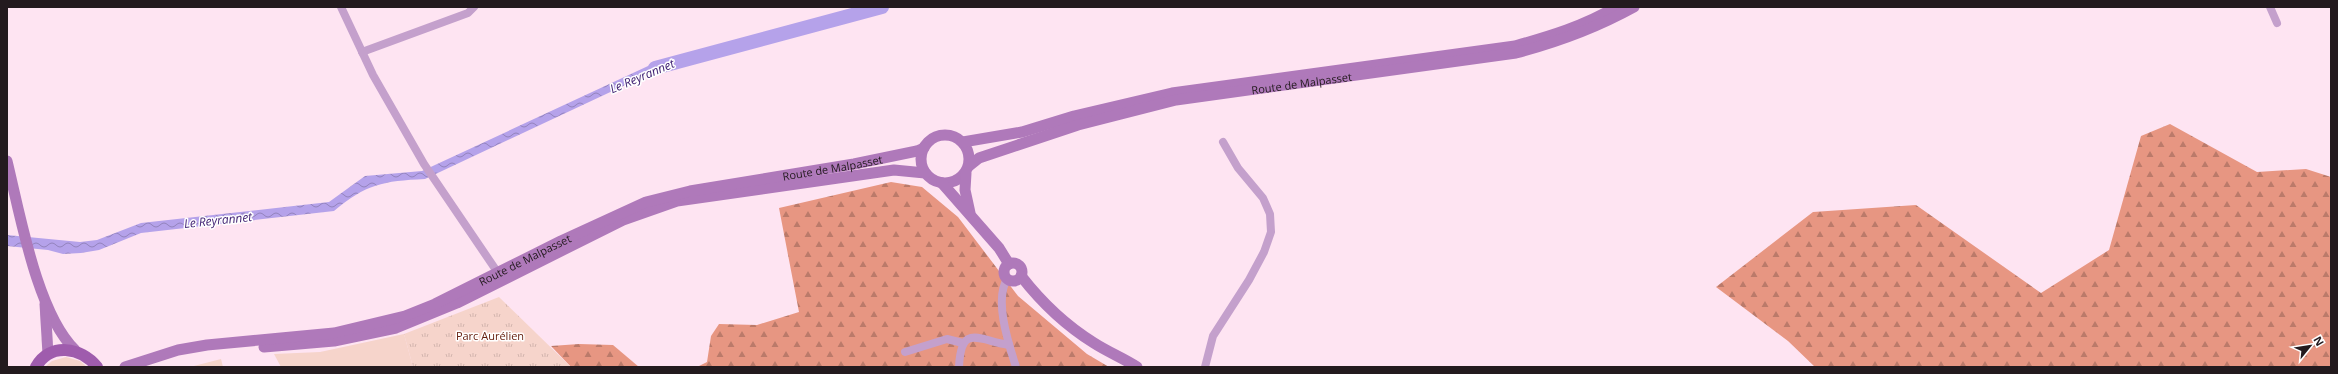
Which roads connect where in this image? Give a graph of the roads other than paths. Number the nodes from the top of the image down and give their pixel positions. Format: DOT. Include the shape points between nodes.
graph roads {
  1 [pos="341,7"];
  2 [pos="474,7"];
  3 [pos="1616,7"];
  4 [pos="1634,7"];
  5 [pos="2270,7"];
  6 [pos="2277,23"];
  7 [pos="362,52"];
  8 [pos="963,142"];
  9 [pos="1223,142"];
  10 [pos="924,148"];
  11 [pos="7,161"];
  12 [pos="967,169"];
  13 [pos="925,173"];
  14 [pos="942,183"];
  15 [pos="973,219"];
  16 [pos="1009,264"];
  17 [pos="498,273"];
  18 [pos="1021,276"];
  19 [pos="1008,278"];
  20 [pos="45,301"];
  21 [pos="963,342"];
  22 [pos="259,343"];
  23 [pos="1009,345"];
  24 [pos="75,350"];
  25 [pos="905,352"];
  26 [pos="48,354"];
  27 [pos="36,367"];
  28 [pos="97,367"];
  29 [pos="125,367"];
  30 [pos="153,367"];
  31 [pos="959,367"];
  32 [pos="1016,367"];
  33 [pos="1137,367"];
  34 [pos="1205,367"];
  1 -- 7 [label="street"];
  2 -- 7 [label="street" via="468,13"];
  3 -- 8 [label="main road, Route de Malpasset" via="1596,19 1560,33 1514,46 1172,93 1074,116 1022,132"];
  4 -- 12 [label="main road, Route de Malpasset" via="1599,26 1516,54 1176,100 1078,125 979,158"];
  5 -- 6 [label="street"];
  7 -- 17 [label="street" via="424,164"];
  8 -- 10 [label="main road" via="948,135 940,135 933,138"];
  8 -- 12 [label="main road" via="968,149"];
  9 -- 34 [label="street" via="1248,182 1263,198 1270,214 1271,232 1249,280 1213,336"];
  10 -- 13 [label="main road" via="921,164"];
  10 -- 17 [label="main road, Route de Malpasset" via="854,164 690,191 646,202"];
  11 -- 20 [label="main road"];
  12 -- 14 [label="main road" via="959,179 951,183"];
  12 -- 15 [label="main road" via="965,190"];
  13 -- 14 [label="main road" via="932,180"];
  13 -- 22 [label="main road, Route de Malpasset" via="894,170 677,201 623,220 457,303 396,328 334,341"];
  14 -- 15 [label="main road"];
  15 -- 16 [label="main road" via="999,248"];
  16 -- 18 [label="main road" via="1020,265"];
  16 -- 19 [label="main road" via="1005,268"];
  17 -- 22 [label="main road, Route de Malpasset" via="405,316 334,333"];
  18 -- 19 [label="main road" via="1015,280"];
  18 -- 33 [label="main road" via="1048,309 1059,318 1093,343"];
  19 -- 23 [label="street" via="1003,284 1001,298"];
  20 -- 24 [label="main road" via="58,330"];
  20 -- 26 [label="main road"];
  21 -- 23 [label="street" via="974,337"];
  21 -- 25 [label="street" via="947,339"];
  21 -- 31 [label="street"];
  22 -- 29 [label="main road, Route de Malpasset" via="178,350"];
  22 -- 30 [label="main road, Route de Malpasset" via="182,357"];
  23 -- 32 [label="street"];
  24 -- 26 [label="main road" via="61,350"];
  24 -- 28 [label="main road" via="88,357"];
  26 -- 27 [label="main road"];
}
